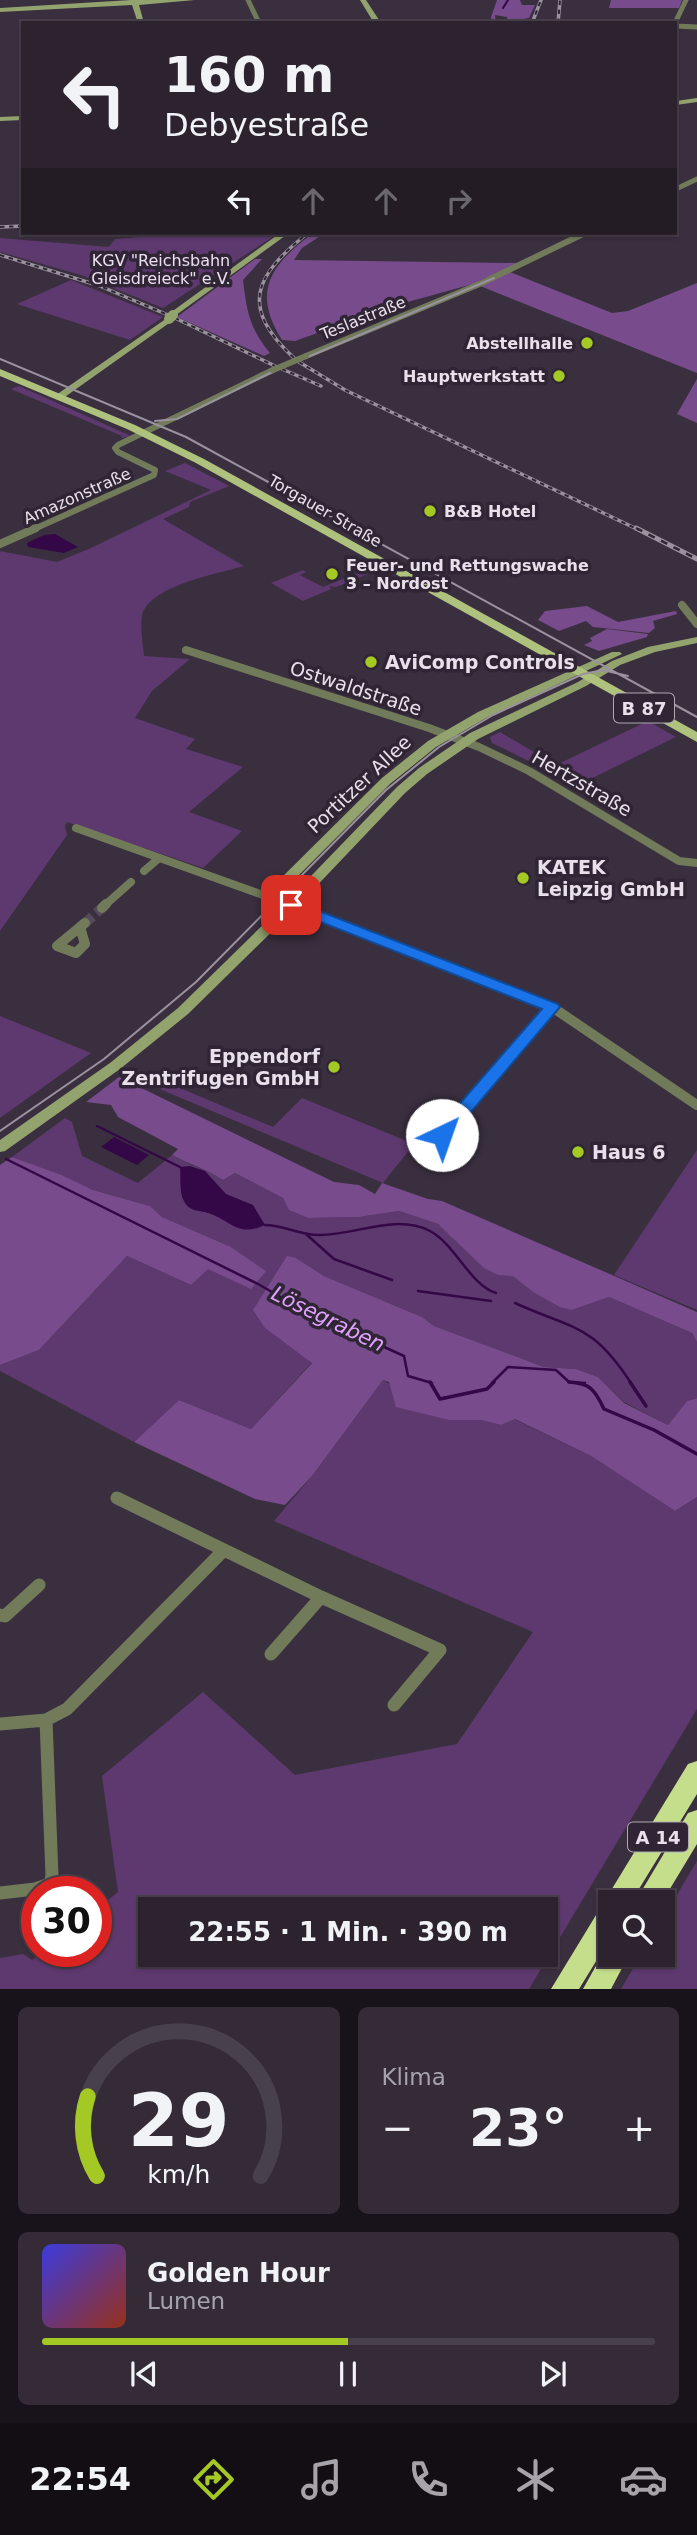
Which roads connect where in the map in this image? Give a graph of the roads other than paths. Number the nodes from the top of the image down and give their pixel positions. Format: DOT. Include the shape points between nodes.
graph roads {
  1 [pos="117,0"];
  2 [pos="125,0"];
  3 [pos="192,0"];
  4 [pos="248,0"];
  5 [pos="363,0"];
  6 [pos="686,0"];
  7 [pos="134,1"];
  8 [pos="0,8"];
  9 [pos="141,21"];
  10 [pos="258,21"];
  11 [pos="377,21"];
  12 [pos="677,22"];
  13 [pos="677,25"];
  14 [pos="697,27"];
  15 [pos="697,100"];
  16 [pos="677,103"];
  17 [pos="21,118"];
  18 [pos="0,119"];
  19 [pos="697,179"];
  20 [pos="677,189"];
  21 [pos="282,235"];
  22 [pos="581,235"];
  23 [pos="0,365"];
  24 [pos="0,372"];
  25 [pos="63,395"];
  26 [pos="148,431"];
  27 [pos="0,544"];
  28 [pos="682,604"];
  29 [pos="697,624"];
  30 [pos="697,638"];
  31 [pos="186,650"];
  32 [pos="589,672"];
  33 [pos="697,726"];
  34 [pos="447,735"];
  35 [pos="697,738"];
  36 [pos="465,742"];
  37 [pos="75,828"];
  38 [pos="158,859"];
  39 [pos="697,863"];
  40 [pos="144,871"];
  41 [pos="131,882"];
  42 [pos="274,899"];
  43 [pos="102,908"];
  44 [pos="286,910"];
  45 [pos="552,1007"];
  46 [pos="697,1105"];
  47 [pos="442,1135"];
  48 [pos="0,1147"];
  49 [pos="117,1498"];
  50 [pos="223,1551"];
  51 [pos="39,1585"];
  52 [pos="321,1597"];
  53 [pos="0,1615"];
  54 [pos="271,1654"];
  55 [pos="394,1704"];
  56 [pos="46,1720"];
  57 [pos="0,1724"];
  58 [pos="697,1772"];
  59 [pos="697,1821"];
  60 [pos="624,1890"];
  61 [pos="655,1890"];
  62 [pos="0,1893"];
  63 [pos="598,1934"];
  64 [pos="609,1967"];
  65 [pos="564,1989"];
  66 [pos="596,1989"];
  1 -- 2 [label="main road"];
  1 -- 8 [label="main road"];
  3 -- 7 [label="main road"];
  4 -- 10 [label="street"];
  5 -- 11 [label="main road"];
  6 -- 12 [label="street"];
  7 -- 8 [label="main road"];
  7 -- 9 [label="main road"];
  13 -- 14 [label="street"];
  15 -- 16 [label="main road"];
  17 -- 18 [label="main road"];
  19 -- 20 [label="street"];
  21 -- 25 [label="main road"];
  22 -- 26 [label="street, Teslastraße, bridge" via="474,287 274,370"];
  23 -- 25 [label="main road, Torgauer Straße / B 87"];
  24 -- 25 [label="main road, Torgauer Straße / B 87"];
  25 -- 26 [label="main road, Torgauer Straße / B 87"];
  26 -- 27 [label="street, Amazonstraße" via="115,450 150,466 154,475"];
  26 -- 32 [label="main road, Torgauer Straße / B 87" via="210,457"];
  28 -- 29 [label="street"];
  30 -- 32 [label="main road"];
  31 -- 34 [label="street, Ostwaldstraße" via="257,669"];
  32 -- 33 [label="main road, Torgauer Straße / B 87"];
  32 -- 34 [label="main road, Portitzer Allee" via="482,715"];
  32 -- 35 [label="main road, Torgauer Straße / B 87"];
  32 -- 36 [label="main road, Portitzer Allee"];
  34 -- 36 [label="street, Hertzstraße"];
  34 -- 42 [label="main road, Portitzer Allee" via="386,781 285,881"];
  36 -- 39 [label="street, Hertzstraße" via="529,771 679,861"];
  36 -- 44 [label="main road, Portitzer Allee" via="401,790"];
  37 -- 38 [label="street"];
  38 -- 40 [label="street"];
  38 -- 42 [label="street"];
  41 -- 43 [label="street"];
  42 -- 44 [label="main road"];
  44 -- 45 [label="street"];
  44 -- 48 [label="main road, Portitzer Allee" via="183,1011 115,1066"];
  45 -- 46 [label="street"];
  45 -- 47 [label="street"];
  49 -- 50 [label="street"];
  50 -- 52 [label="street"];
  50 -- 56 [label="street" via="67,1709"];
  51 -- 53 [label="street" via="5,1616"];
  52 -- 54 [label="street"];
  52 -- 55 [label="street" via="440,1650"];
  56 -- 57 [label="street"];
  56 -- 62 [label="street" via="50,1884"];
  58 -- 60 [label="highway, A 14"];
  59 -- 61 [label="highway, A 14"];
  63 -- 65 [label="highway"];
  64 -- 66 [label="highway"];
}
